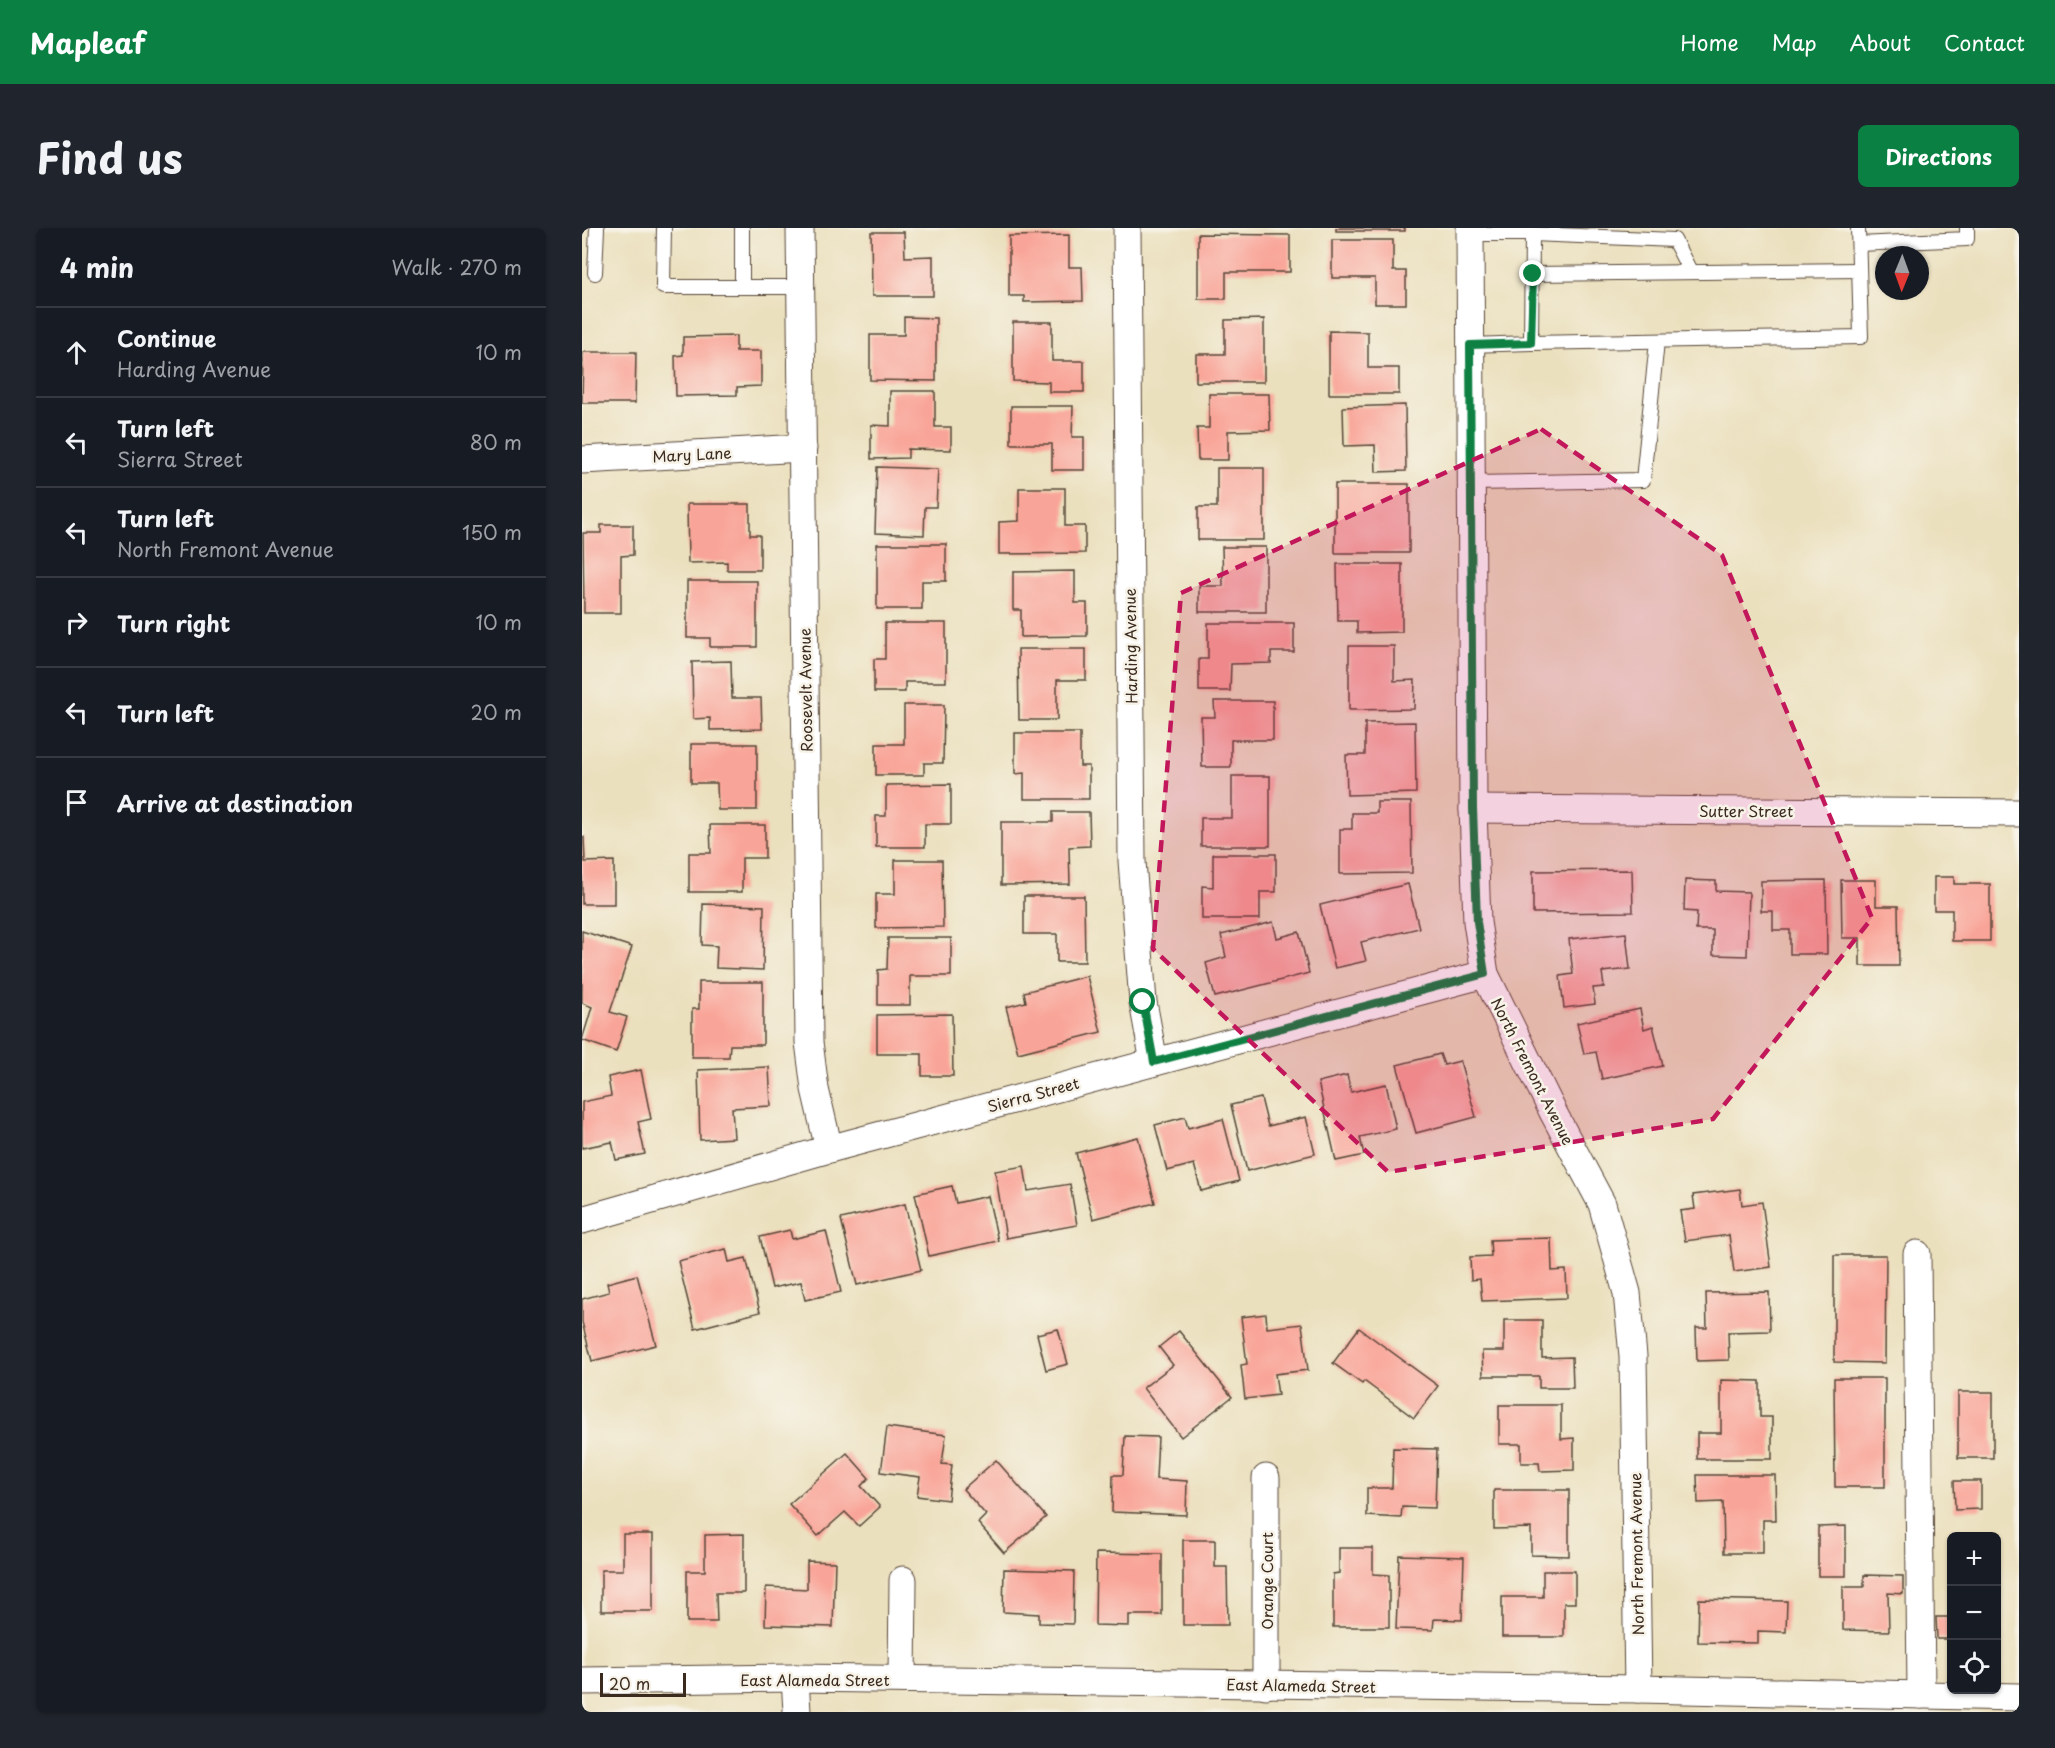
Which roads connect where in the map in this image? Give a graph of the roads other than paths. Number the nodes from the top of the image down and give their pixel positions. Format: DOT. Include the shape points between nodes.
graph roads {
  1 [pos="597,228"];
  2 [pos="664,228"];
  3 [pos="742,228"];
  4 [pos="800,228"];
  5 [pos="1127,228"];
  6 [pos="1858,228"];
  7 [pos="1967,228"];
  8 [pos="1470,231"];
  9 [pos="1532,234"];
  10 [pos="1858,244"];
  11 [pos="1859,270"];
  12 [pos="1690,271"];
  13 [pos="595,273"];
  14 [pos="1533,274"];
  15 [pos="742,287"];
  16 [pos="801,287"];
  17 [pos="1657,340"];
  18 [pos="1531,343"];
  19 [pos="1470,345"];
  20 [pos="803,448"];
  21 [pos="582,460"];
  22 [pos="1471,483"];
  23 [pos="1473,808"];
  24 [pos="2019,813"];
  25 [pos="1485,974"];
  26 [pos="1154,1062"];
  27 [pos="829,1149"];
  28 [pos="582,1220"];
  29 [pos="1917,1254"];
  30 [pos="1266,1478"];
  31 [pos="903,1580"];
  32 [pos="795,1678"];
  33 [pos="902,1679"];
  34 [pos="582,1681"];
  35 [pos="1266,1685"];
  36 [pos="1638,1689"];
  37 [pos="1921,1695"];
  38 [pos="2019,1697"];
  39 [pos="797,1712"];
  1 -- 13 [label="lane"];
  2 -- 15 [label="lane" via="663,287"];
  3 -- 15 [label="lane"];
  4 -- 16 [label="street, Roosevelt Avenue"];
  5 -- 26 [label="street, Harding Avenue" via="1132,861 1143,1002"];
  6 -- 10 [label="lane"];
  7 -- 10 [label="lane" via="1967,239"];
  8 -- 9 [label="lane"];
  8 -- 19 [label="street, North Fremont Avenue"];
  9 -- 12 [label="lane" via="1674,240"];
  9 -- 14 [label="lane"];
  10 -- 11 [label="lane"];
  11 -- 12 [label="lane"];
  11 -- 17 [label="lane" via="1861,338"];
  12 -- 14 [label="lane"];
  14 -- 18 [label="lane"];
  15 -- 16 [label="lane"];
  16 -- 20 [label="street, Roosevelt Avenue"];
  17 -- 18 [label="lane"];
  17 -- 22 [label="lane" via="1643,480"];
  18 -- 19 [label="lane"];
  19 -- 22 [label="street, North Fremont Avenue"];
  20 -- 21 [label="street, Mary Lane"];
  20 -- 27 [label="street, Roosevelt Avenue" via="809,1042"];
  22 -- 23 [label="street, North Fremont Avenue"];
  23 -- 24 [label="street, Sutter Street"];
  23 -- 25 [label="street, North Fremont Avenue" via="1477,922"];
  25 -- 26 [label="street, Sierra Street"];
  25 -- 36 [label="street, North Fremont Avenue" via="1602,1204 1627,1293 1633,1356"];
  26 -- 27 [label="street, Sierra Street"];
  27 -- 28 [label="street, Sierra Street"];
  29 -- 37 [label="street"];
  30 -- 35 [label="street, Orange Court"];
  31 -- 33 [label="street"];
  32 -- 33 [label="street, East Alameda Street"];
  32 -- 34 [label="street, East Alameda Street"];
  32 -- 39 [label="street"];
  33 -- 35 [label="street, East Alameda Street"];
  35 -- 36 [label="street, East Alameda Street"];
  36 -- 37 [label="street, East Alameda Street"];
  37 -- 38 [label="street, East Alameda Street"];
}
